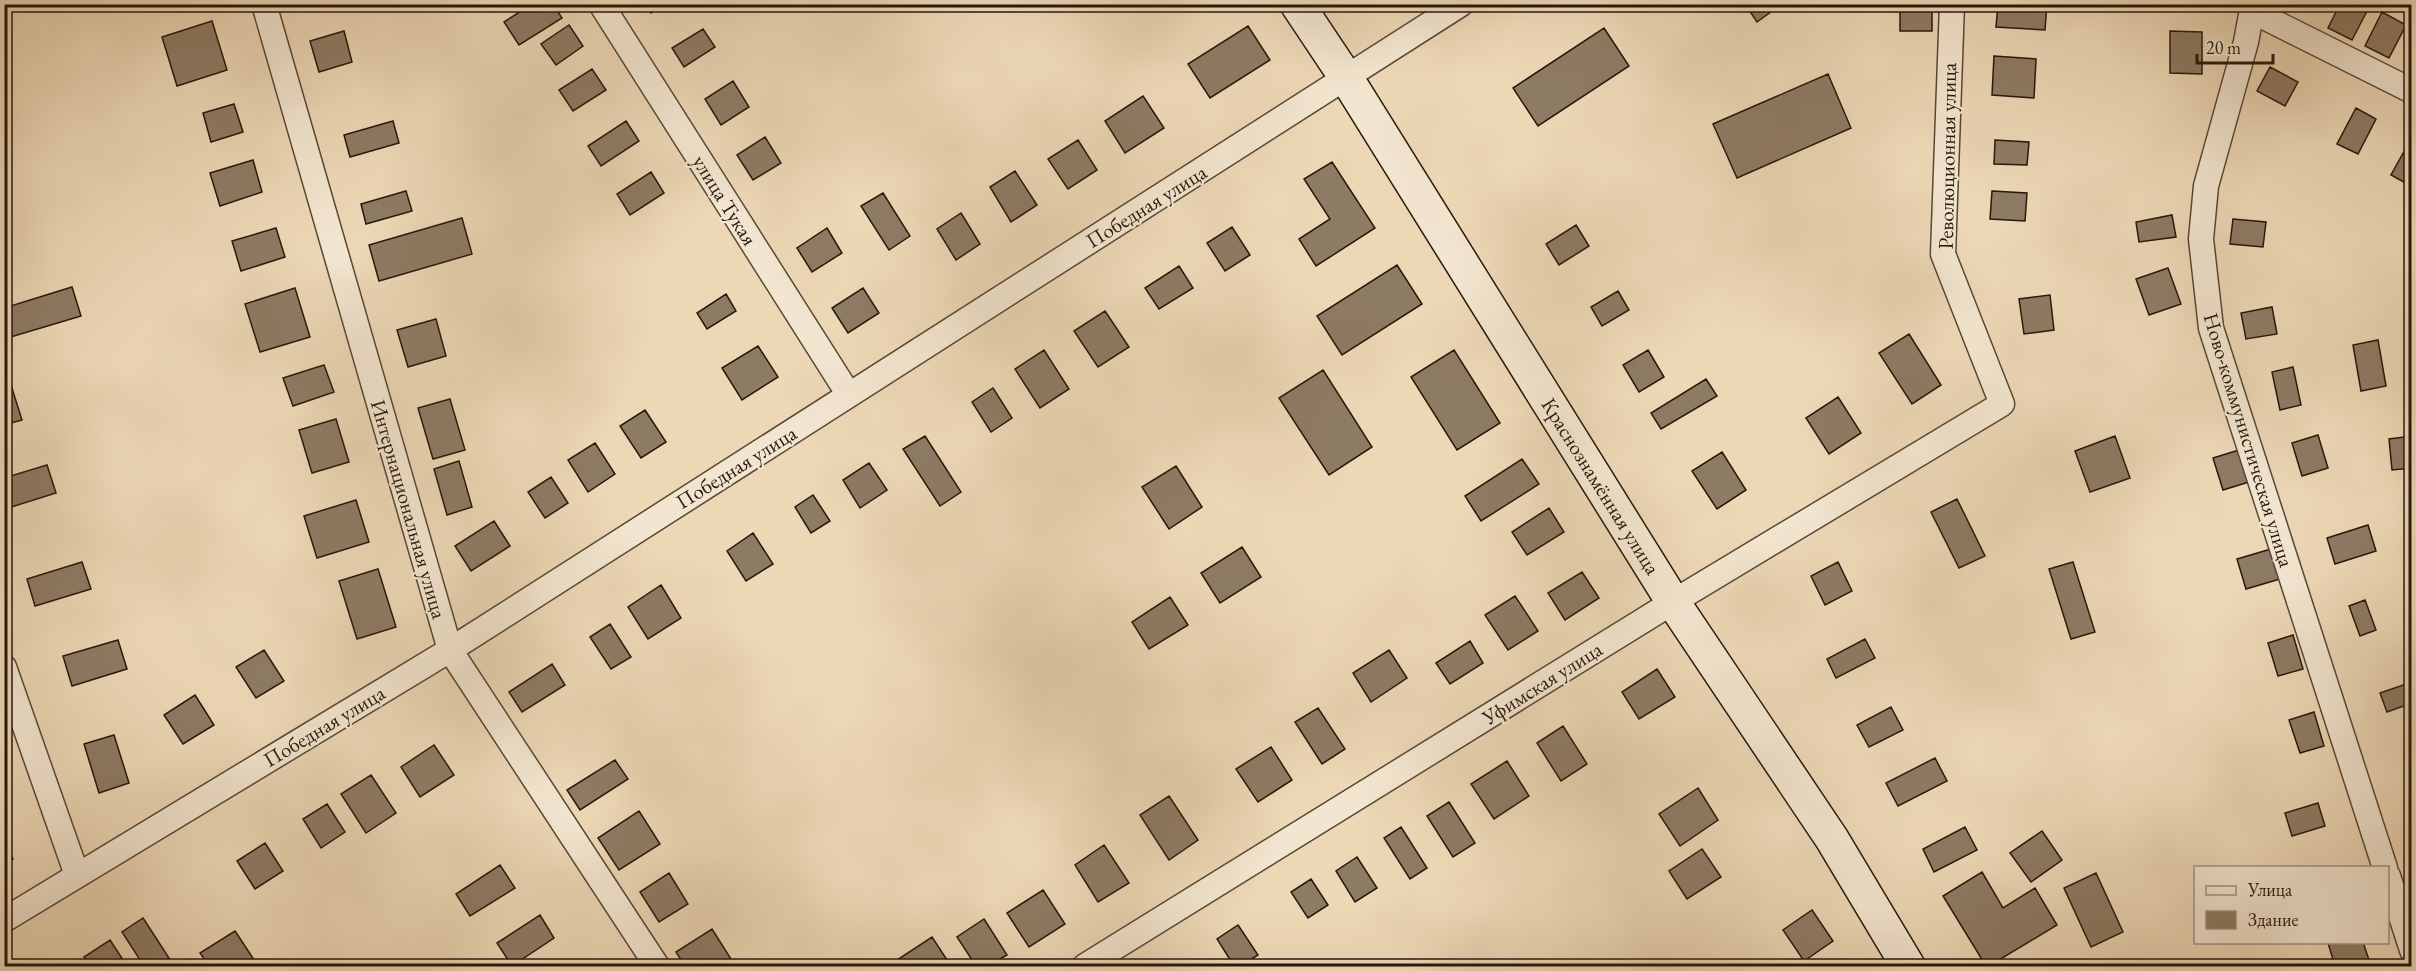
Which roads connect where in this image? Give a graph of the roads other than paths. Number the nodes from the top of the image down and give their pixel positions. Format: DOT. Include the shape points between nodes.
graph roads {
  1 [pos="264,4"];
  2 [pos="601,4"];
  3 [pos="1297,4"];
  4 [pos="1461,4"];
  5 [pos="1952,4"];
  6 [pos="2253,8"];
  7 [pos="1347,79"];
  8 [pos="2412,92"];
  9 [pos="849,395"];
  10 [pos="2002,404"];
  11 [pos="1674,602"];
  12 [pos="450,650"];
  13 [pos="4,667"];
  14 [pos="2385,866"];
  15 [pos="77,875"];
  16 [pos="2389,879"];
  17 [pos="4,920"];
  18 [pos="2412,950"];
  19 [pos="657,966"];
  20 [pos="1085,966"];
  21 [pos="1908,966"];
  1 -- 12 [label="street, Интернациональная улица"];
  2 -- 9 [label="street, улица Тукая"];
  3 -- 7 [label="street, Краснознамённая улица"];
  4 -- 7 [label="street, Победная улица"];
  5 -- 10 [label="street, Революционная улица" via="1942,254"];
  6 -- 8 [label="street"];
  6 -- 14 [label="street, Ново-коммунистическая улица" via="2206,186 2201,239 2211,328"];
  7 -- 9 [label="street, Победная улица"];
  7 -- 11 [label="street, Краснознамённая улица"];
  9 -- 12 [label="street, Победная улица"];
  10 -- 11 [label="street, Уфимская улица"];
  11 -- 20 [label="street, Уфимская улица"];
  11 -- 21 [label="street, Краснознамённая улица" via="1832,839"];
  12 -- 15 [label="street, Победная улица"];
  12 -- 19 [label="street, Интернациональная улица"];
  13 -- 15 [label="street"];
  15 -- 17 [label="street, Победная улица"];
  16 -- 18 [label="street"];
}
